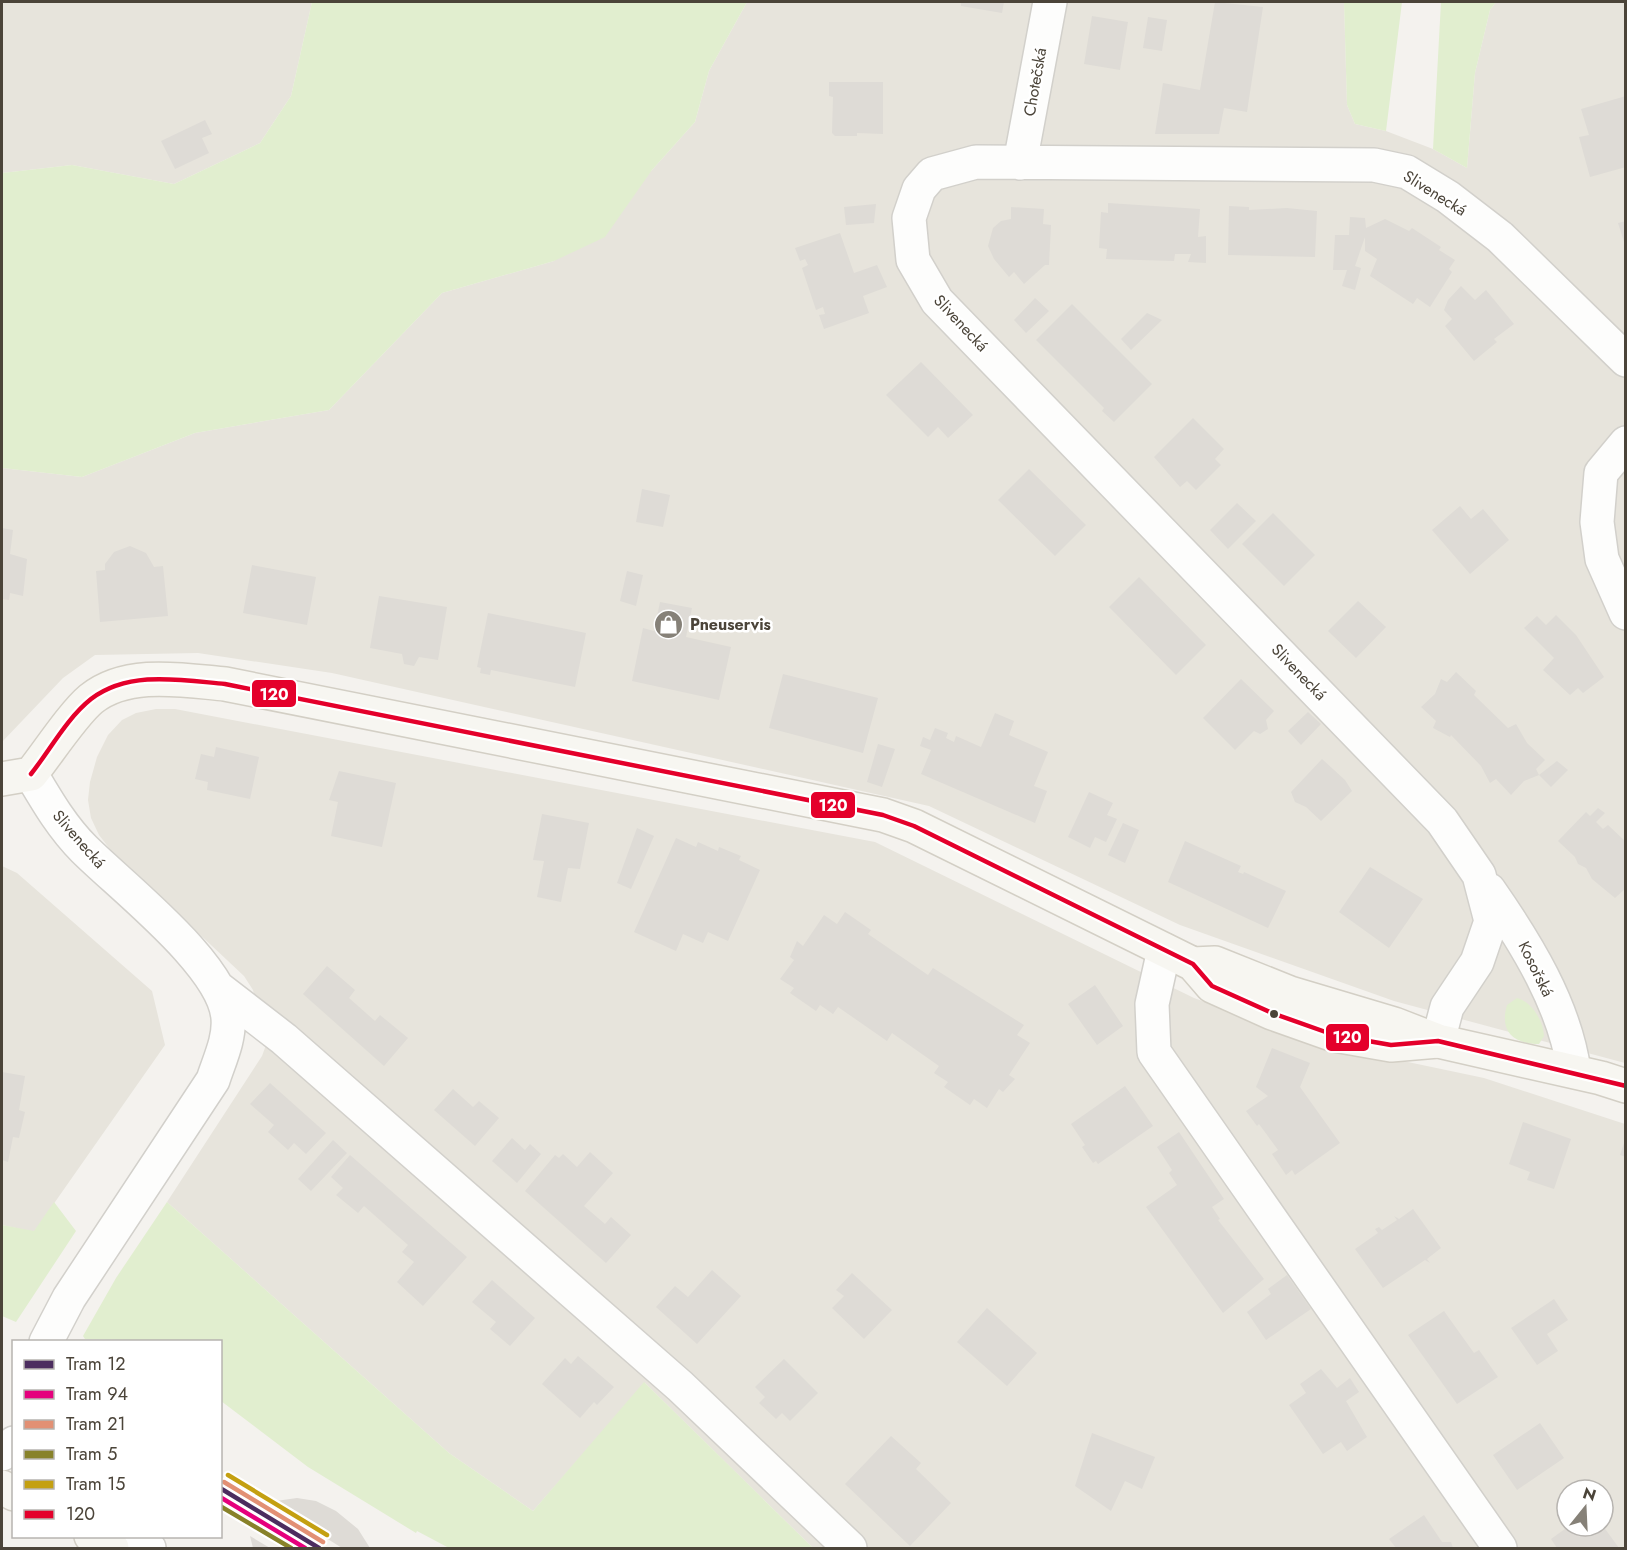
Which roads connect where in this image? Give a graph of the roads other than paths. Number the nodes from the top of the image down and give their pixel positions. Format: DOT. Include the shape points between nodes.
graph roads {
  1 [pos="1050,2"];
  2 [pos="1020,163"];
  3 [pos="1626,360"];
  4 [pos="1626,442"];
  5 [pos="1626,613"];
  6 [pos="16,776"];
  7 [pos="1479,875"];
  8 [pos="1164,950"];
  9 [pos="218,988"];
  10 [pos="1438,1041"];
  11 [pos="1574,1071"];
  12 [pos="1626,1086"];
  13 [pos="47,1340"];
  14 [pos="94,1538"];
  15 [pos="112,1548"];
  16 [pos="850,1548"];
  17 [pos="1500,1548"];
  1 -- 2 [label="street, Chotečská"];
  2 -- 3 [label="street, Slivenecká" via="1340,163 1407,172 1500,237"];
  2 -- 7 [label="street, Slivenecká" via="976,162 932,174 919,189 909,218 913,260 937,301 1442,820"];
  4 -- 5 [label="street" via="1601,473 1597,522 1602,559"];
  6 -- 8 [label="street, Slivenecká" via="90,700 109,688 132,681 225,684 883,815 914,826"];
  6 -- 9 [label="street, Slivenecká" via="82,848 195,955"];
  7 -- 10 [label="street, Slivenecká" via="1491,921 1477,962 1447,1007"];
  7 -- 11 [label="street, Kosořská" via="1517,930 1554,1006 1570,1044"];
  8 -- 10 [label="street, Slivenecká" via="1193,964 1215,963 1290,993"];
  8 -- 17 [label="street" via="1152,1004 1154,1052"];
  9 -- 13 [label="street, Slivenecká" via="228,1017 226,1039 213,1080 69,1298"];
  9 -- 16 [label="street" via="284,1039 662,1370"];
  10 -- 11 [label="street"];
  11 -- 12 [label="street"];
  14 -- 15 [label="street"];
}
